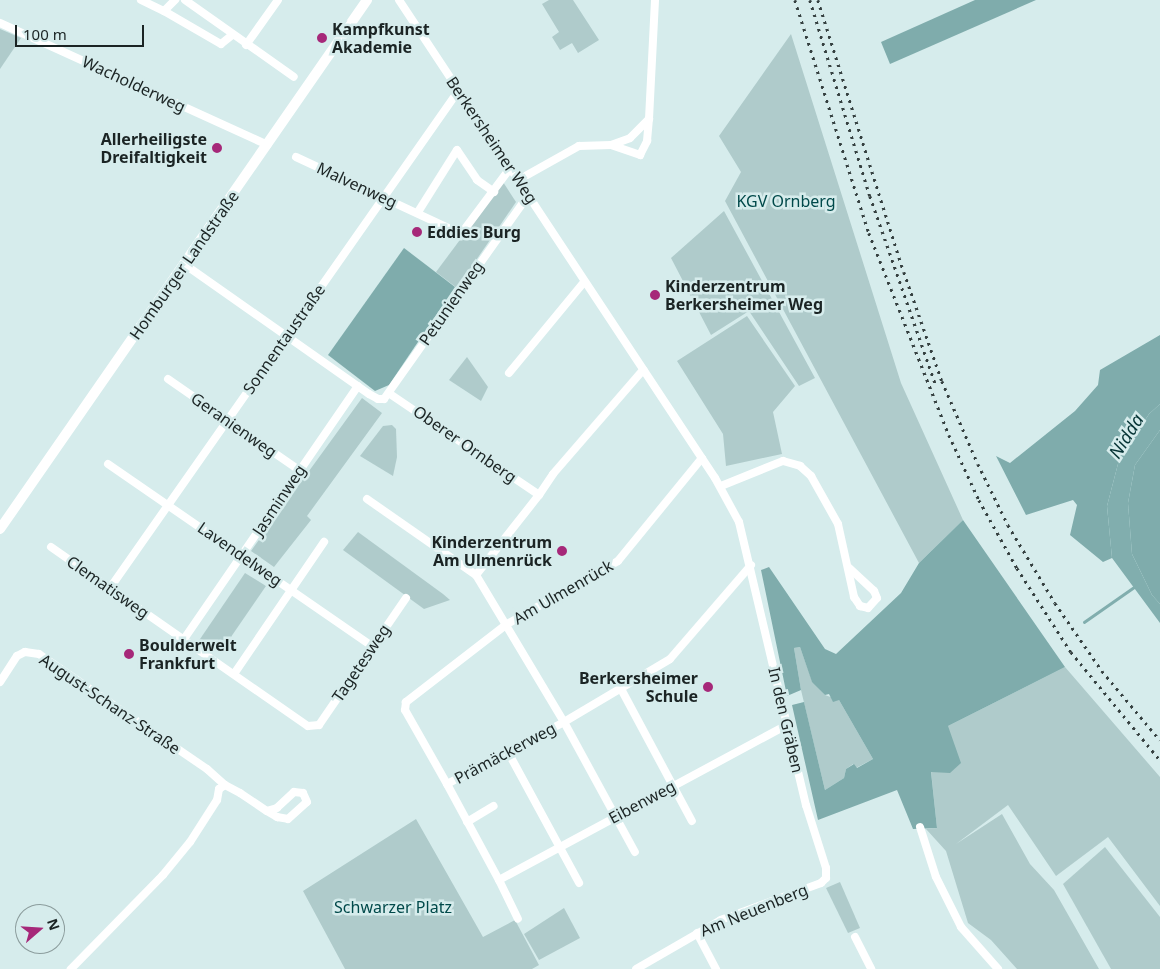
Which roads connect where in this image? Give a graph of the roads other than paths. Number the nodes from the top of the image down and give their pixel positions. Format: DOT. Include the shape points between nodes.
graph roads {
  1 [pos="141,0"];
  2 [pos="175,0"];
  3 [pos="184,0"];
  4 [pos="278,0"];
  5 [pos="367,0"];
  6 [pos="399,0"];
  7 [pos="655,0"];
  8 [pos="164,12"];
  9 [pos="0,23"];
  10 [pos="231,36"];
  11 [pos="246,45"];
  12 [pos="294,77"];
  13 [pos="459,90"];
  14 [pos="649,119"];
  15 [pos="611,144"];
  16 [pos="268,145"];
  17 [pos="296,157"];
  18 [pos="511,167"];
  19 [pos="520,179"];
  20 [pos="494,192"];
  21 [pos="529,194"];
  22 [pos="384,197"];
  23 [pos="418,212"];
  24 [pos="184,264"];
  25 [pos="584,282"];
  26 [pos="286,335"];
  27 [pos="643,370"];
  28 [pos="509,374"];
  29 [pos="168,379"];
  30 [pos="358,386"];
  31 [pos="390,394"];
  32 [pos="227,420"];
  33 [pos="702,458"];
  34 [pos="108,464"];
  35 [pos="299,470"];
  36 [pos="721,486"];
  37 [pos="539,495"];
  38 [pos="366,499"];
  39 [pos="168,504"];
  40 [pos="0,529"];
  41 [pos="324,542"];
  42 [pos="51,547"];
  43 [pos="748,553"];
  44 [pos="242,554"];
  45 [pos="751,566"];
  46 [pos="849,568"];
  47 [pos="476,575"];
  48 [pos="110,588"];
  49 [pos="291,589"];
  50 [pos="406,598"];
  51 [pos="507,624"];
  52 [pos="184,639"];
  53 [pos="372,646"];
  54 [pos="234,674"];
  55 [pos="0,682"];
  56 [pos="620,688"];
  57 [pos="403,705"];
  58 [pos="564,722"];
  59 [pos="787,725"];
  60 [pos="314,727"];
  61 [pos="508,752"];
  62 [pos="225,784"];
  63 [pos="448,784"];
  64 [pos="672,786"];
  65 [pos="494,806"];
  66 [pos="267,811"];
  67 [pos="615,816"];
  68 [pos="692,821"];
  69 [pos="467,822"];
  70 [pos="920,827"];
  71 [pos="561,847"];
  72 [pos="635,852"];
  73 [pos="499,880"];
  74 [pos="579,883"];
  75 [pos="821,883"];
  76 [pos="518,919"];
  77 [pos="697,933"];
  78 [pos="856,937"];
  79 [pos="71,969"];
  80 [pos="636,969"];
  81 [pos="716,969"];
  82 [pos="871,969"];
  83 [pos="998,969"];
  1 -- 8 [label="street"];
  2 -- 8 [label="street"];
  3 -- 10 [label="street"];
  4 -- 11 [label="street"];
  5 -- 16 [label="street, Homburger Landstraße"];
  6 -- 13 [label="street, Berkersheimer Weg"];
  7 -- 14 [label="street"];
  8 -- 10 [label="street" via="221,44"];
  9 -- 16 [label="street, Wacholderweg"];
  10 -- 11 [label="street"];
  11 -- 12 [label="street"];
  13 -- 18 [label="street, Berkersheimer Weg"];
  13 -- 22 [label="street, Sonnentaustraße"];
  14 -- 15 [label="street" via="630,138"];
  14 -- 15 [label="street" via="647,141 640,155"];
  15 -- 19 [label="street" via="579,146"];
  16 -- 24 [label="street, Homburger Landstraße"];
  17 -- 22 [label="street, Malvenweg"];
  18 -- 19 [label="street, Berkersheimer Weg"];
  18 -- 20 [label="street, Malvenweg"];
  19 -- 21 [label="street, Berkersheimer Weg"];
  20 -- 23 [label="street, Malvenweg" via="461,234"];
  20 -- 23 [label="street, Malvenweg" via="477,180 457,150"];
  21 -- 25 [label="street, Berkersheimer Weg"];
  21 -- 31 [label="street, Petunienweg"];
  22 -- 23 [label="street, Malvenweg"];
  22 -- 26 [label="street, Sonnentaustraße"];
  24 -- 26 [label="street"];
  24 -- 40 [label="street, Homburger Landstraße"];
  25 -- 27 [label="street, Berkersheimer Weg"];
  25 -- 28 [label="street"];
  26 -- 30 [label="street"];
  26 -- 32 [label="street, Sonnentaustraße"];
  27 -- 33 [label="street, Berkersheimer Weg"];
  27 -- 37 [label="street" via="553,474"];
  29 -- 32 [label="street, Geranienweg"];
  30 -- 31 [label="street" via="378,399"];
  30 -- 35 [label="street, Jasminweg"];
  31 -- 37 [label="street, Oberer Ornberg"];
  32 -- 35 [label="street, Geranienweg"];
  32 -- 39 [label="street, Sonnentaustraße"];
  33 -- 36 [label="street, Berkersheimer Weg"];
  33 -- 51 [label="street, Am Ulmenrück" via="618,561"];
  34 -- 39 [label="street, Lavendelweg"];
  35 -- 44 [label="street, Jasminweg"];
  36 -- 43 [label="street, Berkersheimer Weg" via="739,522"];
  36 -- 46 [label="street" via="783,462 800,466 811,476 838,524"];
  37 -- 47 [label="street"];
  38 -- 47 [label="street"];
  39 -- 44 [label="street, Lavendelweg"];
  39 -- 48 [label="street, Sonnentaustraße"];
  41 -- 49 [label="street"];
  42 -- 48 [label="street, Clematisweg"];
  43 -- 45 [label="street, In den Gräben"];
  44 -- 49 [label="street, Lavendelweg"];
  44 -- 52 [label="street, Jasminweg"];
  45 -- 56 [label="street, Prämäckerweg" via="670,658"];
  45 -- 59 [label="street, In den Gräben"];
  46 -- 46 [label="street" via="854,597 860,606 868,608 876,598 874,591"];
  47 -- 51 [label="street, Prämäckerweg"];
  48 -- 52 [label="street, Clematisweg"];
  49 -- 53 [label="street, Lavendelweg"];
  49 -- 54 [label="street"];
  50 -- 53 [label="street, Tagetesweg"];
  51 -- 57 [label="street, Am Ulmenrück"];
  51 -- 58 [label="street, Prämäckerweg"];
  52 -- 54 [label="street, Clematisweg"];
  53 -- 60 [label="street, Tagetesweg" via="319,725"];
  54 -- 60 [label="street, Clematisweg"];
  55 -- 62 [label="street, August-Schanz-Straße" via="17,656 25,652 38,654 208,769"];
  56 -- 58 [label="street, Prämäckerweg"];
  56 -- 64 [label="street"];
  57 -- 63 [label="street, Prämäckerweg"];
  58 -- 61 [label="street, Prämäckerweg"];
  58 -- 67 [label="street"];
  59 -- 64 [label="street, Eibenweg"];
  59 -- 75 [label="street, In den Gräben" via="806,805 826,868 826,878"];
  61 -- 63 [label="street, Prämäckerweg"];
  61 -- 71 [label="street"];
  62 -- 66 [label="street, August-Schanz-Straße"];
  62 -- 79 [label="street" via="219,789 217,800 190,842 163,875"];
  63 -- 69 [label="street"];
  64 -- 67 [label="street, Eibenweg"];
  64 -- 68 [label="street"];
  65 -- 69 [label="street"];
  66 -- 66 [label="street, August-Schanz-Straße" via="288,820 307,802 304,793 294,792 277,808"];
  67 -- 71 [label="street, Eibenweg"];
  67 -- 72 [label="street"];
  69 -- 73 [label="street"];
  70 -- 83 [label="street" via="936,877 961,927"];
  71 -- 73 [label="street, Eibenweg"];
  71 -- 74 [label="street"];
  73 -- 76 [label="street"];
  75 -- 77 [label="street, Am Neuenberg"];
  77 -- 80 [label="street, Am Neuenberg"];
  77 -- 81 [label="street"];
  78 -- 82 [label="street"];
}
